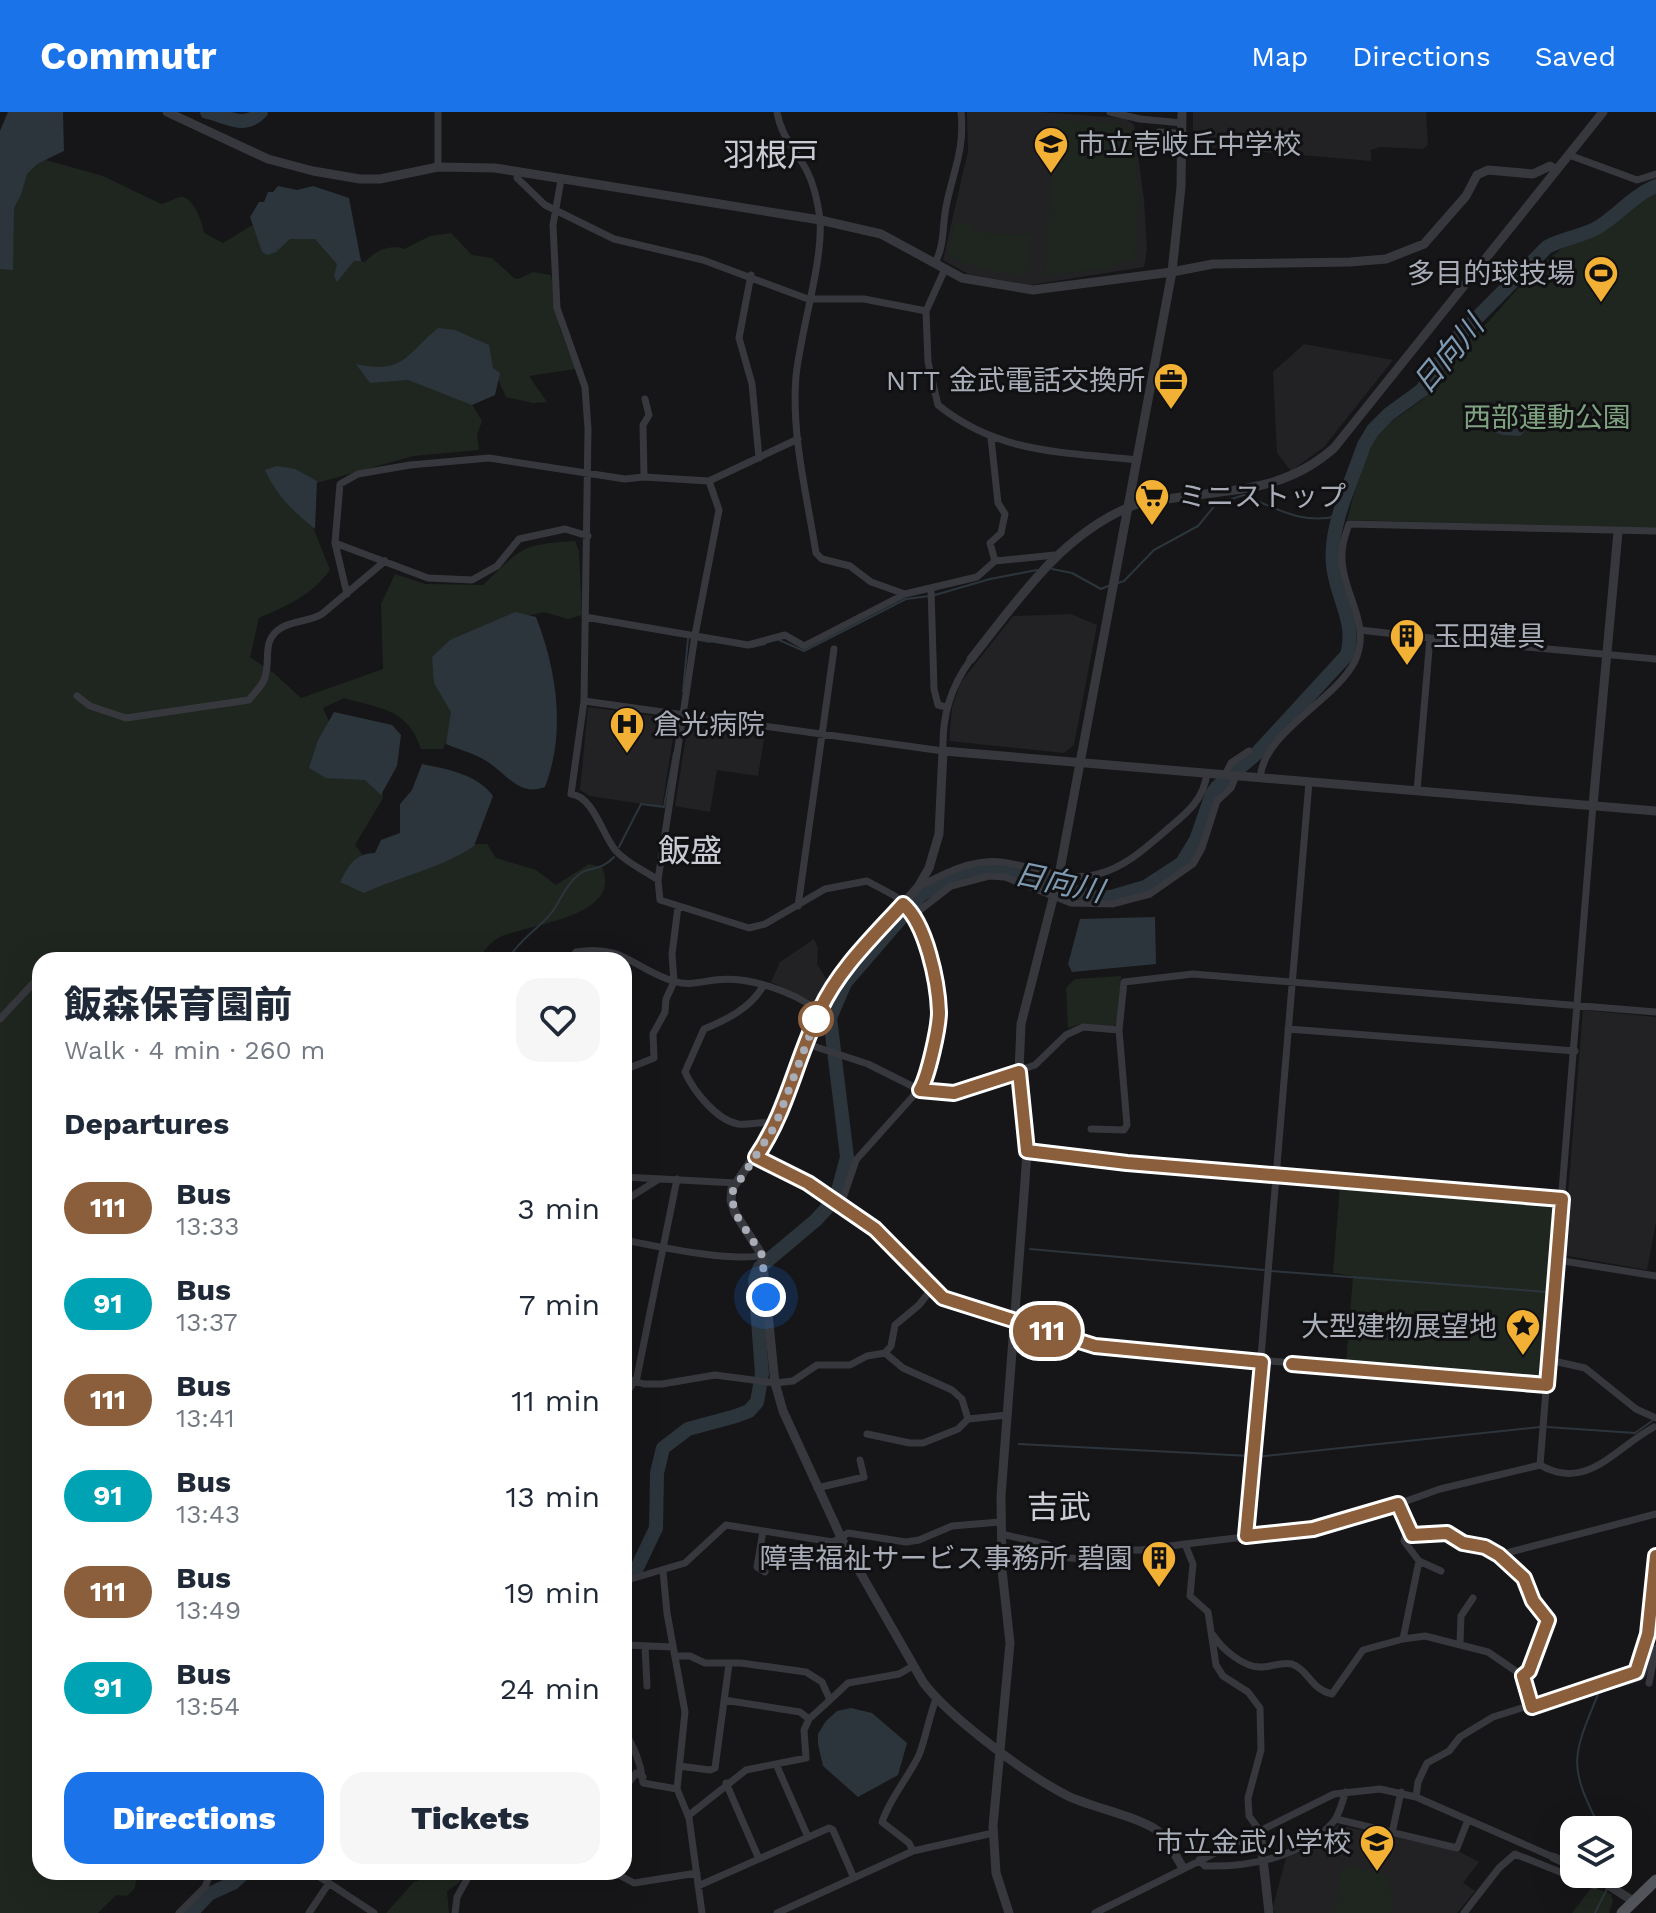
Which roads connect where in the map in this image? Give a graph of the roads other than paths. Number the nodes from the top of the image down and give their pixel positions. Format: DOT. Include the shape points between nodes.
graph roads {
  1 [pos="167,112"];
  2 [pos="438,112"];
  3 [pos="777,112"];
  4 [pos="961,112"];
  5 [pos="1110,112"];
  6 [pos="1603,112"];
  7 [pos="1182,123"];
  8 [pos="1182,147"];
  9 [pos="1569,155"];
  10 [pos="438,167"];
  11 [pos="1556,170"];
  12 [pos="518,172"];
  13 [pos="1656,174"];
  14 [pos="561,180"];
  15 [pos="555,207"];
  16 [pos="820,220"];
  17 [pos="935,263"];
  18 [pos="945,269"];
  19 [pos="1172,272"];
  20 [pos="751,275"];
  21 [pos="808,299"];
  22 [pos="926,311"];
  23 [pos="645,399"];
  24 [pos="991,438"];
  25 [pos="798,439"];
  26 [pos="759,458"];
  27 [pos="1137,460"];
  28 [pos="588,472"];
  29 [pos="644,477"];
  30 [pos="709,481"];
  31 [pos="1128,507"];
  32 [pos="1656,531"];
  33 [pos="1618,532"];
  34 [pos="588,536"];
  35 [pos="335,543"];
  36 [pos="1055,555"];
  37 [pos="385,561"];
  38 [pos="995,561"];
  39 [pos="931,589"];
  40 [pos="347,594"];
  41 [pos="905,594"];
  42 [pos="585,617"];
  43 [pos="1360,630"];
  44 [pos="695,635"];
  45 [pos="1430,638"];
  46 [pos="834,649"];
  47 [pos="1607,654"];
  48 [pos="971,659"];
  49 [pos="1656,659"];
  50 [pos="77,696"];
  51 [pos="584,701"];
  52 [pos="946,707"];
  53 [pos="683,716"];
  54 [pos="820,735"];
  55 [pos="943,751"];
  56 [pos="1249,751"];
  57 [pos="1080,763"];
  58 [pos="1207,773"];
  59 [pos="1233,776"];
  60 [pos="1260,778"];
  61 [pos="1309,782"];
  62 [pos="1417,791"];
  63 [pos="1593,805"];
  64 [pos="1656,811"];
  65 [pos="1058,877"];
  66 [pos="658,880"];
  67 [pos="918,887"];
  68 [pos="1054,896"];
  69 [pos="903,904"];
  70 [pos="798,906"];
  71 [pos="678,907"];
  72 [pos="915,914"];
  73 [pos="576,952"];
  74 [pos="614,952"];
  75 [pos="632,961"];
  76 [pos="674,982"];
  77 [pos="1292,982"];
  78 [pos="32,985"];
  79 [pos="763,986"];
  80 [pos="1579,1005"];
  81 [pos="819,1011"];
  82 [pos="1656,1012"];
  83 [pos="0,1019"];
  84 [pos="1288,1029"];
  85 [pos="1119,1030"];
  86 [pos="807,1044"];
  87 [pos="1575,1051"];
  88 [pos="632,1067"];
  89 [pos="1019,1072"];
  90 [pos="920,1090"];
  91 [pos="775,1126"];
  92 [pos="1091,1129"];
  93 [pos="1027,1151"];
  94 [pos="756,1157"];
  95 [pos="1276,1176"];
  96 [pos="632,1177"];
  97 [pos="661,1178"];
  98 [pos="677,1179"];
  99 [pos="736,1183"];
  100 [pos="632,1196"];
  101 [pos="1562,1199"];
  102 [pos="840,1207"];
  103 [pos="632,1241"];
  104 [pos="662,1247"];
  105 [pos="762,1257"];
  106 [pos="1557,1260"];
  107 [pos="1656,1276"];
  108 [pos="933,1287"];
  109 [pos="1015,1321"];
  110 [pos="885,1353"];
  111 [pos="1549,1360"];
  112 [pos="1262,1362"];
  113 [pos="632,1380"];
  114 [pos="635,1381"];
  115 [pos="771,1383"];
  116 [pos="632,1385"];
  117 [pos="1547,1385"];
  118 [pos="1007,1415"];
  119 [pos="1654,1416"];
  120 [pos="968,1419"];
  121 [pos="1655,1427"];
  122 [pos="867,1434"];
  123 [pos="860,1460"];
  124 [pos="1540,1465"];
  125 [pos="817,1488"];
  126 [pos="1398,1504"];
  127 [pos="1656,1514"];
  128 [pos="1000,1522"];
  129 [pos="1408,1528"];
  130 [pos="763,1531"];
  131 [pos="1001,1534"];
  132 [pos="1246,1536"];
  133 [pos="841,1537"];
  134 [pos="1185,1544"];
  135 [pos="1499,1555"];
  136 [pos="1656,1556"];
  137 [pos="1419,1561"];
  138 [pos="663,1571"];
  139 [pos="1441,1571"];
  140 [pos="765,1572"];
  141 [pos="632,1579"];
  142 [pos="1473,1598"];
  143 [pos="1653,1620"];
  144 [pos="1212,1633"];
  145 [pos="1403,1639"];
  146 [pos="1460,1644"];
  147 [pos="632,1645"];
  148 [pos="645,1646"];
  149 [pos="1656,1648"];
  150 [pos="674,1651"];
  151 [pos="729,1664"];
  152 [pos="913,1666"];
  153 [pos="1523,1676"];
  154 [pos="1649,1683"];
  155 [pos="647,1686"];
  156 [pos="936,1699"];
  157 [pos="724,1700"];
  158 [pos="830,1700"];
  159 [pos="1532,1707"];
  160 [pos="809,1719"];
  161 [pos="632,1748"];
  162 [pos="1000,1749"];
  163 [pos="776,1764"];
  164 [pos="679,1766"];
  165 [pos="643,1777"];
  166 [pos="632,1778"];
  167 [pos="726,1783"];
  168 [pos="677,1789"];
  169 [pos="1346,1792"];
  170 [pos="1401,1792"];
  171 [pos="1416,1797"];
  172 [pos="688,1816"];
  173 [pos="1336,1819"];
  174 [pos="1468,1820"];
  175 [pos="1260,1831"];
  176 [pos="993,1833"];
  177 [pos="1392,1833"];
  178 [pos="808,1837"];
  179 [pos="913,1851"];
  180 [pos="1553,1857"];
  181 [pos="759,1859"];
  182 [pos="1199,1860"];
  183 [pos="1265,1860"];
  184 [pos="1560,1860"];
  185 [pos="1183,1868"];
  186 [pos="1560,1872"];
  187 [pos="697,1873"];
  188 [pos="854,1878"];
  189 [pos="208,1880"];
  190 [pos="324,1880"];
  191 [pos="467,1880"];
  192 [pos="628,1880"];
  193 [pos="1656,1880"];
  194 [pos="329,1883"];
  195 [pos="698,1886"];
  196 [pos="1616,1888"];
  197 [pos="1633,1901"];
  198 [pos="179,1913"];
  199 [pos="309,1913"];
  200 [pos="374,1913"];
  201 [pos="455,1913"];
  202 [pos="702,1913"];
  203 [pos="777,1913"];
  204 [pos="1009,1913"];
  205 [pos="1095,1913"];
  206 [pos="1269,1913"];
  207 [pos="1464,1913"];
  208 [pos="1622,1913"];
  1 -- 10 [label="street" via="241,148 313,171 370,179"];
  2 -- 10 [label="street"];
  3 -- 16 [label="street" via="789,146 807,171"];
  4 -- 17 [label="street" via="962,152"];
  5 -- 7 [label="street"];
  6 -- 9 [label="street"];
  7 -- 8 [label="street"];
  7 -- 8 [label="street" via="1159,132 1159,145"];
  8 -- 19 [label="street"];
  9 -- 11 [label="street"];
  9 -- 13 [label="street" via="1637,180"];
  10 -- 12 [label="street"];
  11 -- 19 [label="street" via="1550,166 1533,174 1488,170 1477,175 1466,196 1424,244 1386,259 1213,264"];
  11 -- 31 [label="street" via="1334,448 1312,467 1282,481"];
  12 -- 14 [label="street"];
  12 -- 15 [label="street" via="517,178 545,205"];
  14 -- 15 [label="street"];
  14 -- 16 [label="street"];
  15 -- 20 [label="street" via="614,239"];
  15 -- 28 [label="street" via="557,308 585,387"];
  16 -- 17 [label="street" via="881,234"];
  16 -- 21 [label="street"];
  17 -- 18 [label="street"];
  18 -- 19 [label="street" via="962,278 1033,290"];
  18 -- 22 [label="street"];
  19 -- 27 [label="street"];
  20 -- 21 [label="street"];
  20 -- 26 [label="street" via="739,338 752,384"];
  21 -- 22 [label="street" via="864,299"];
  21 -- 25 [label="street" via="796,381"];
  22 -- 24 [label="street" via="928,362 938,405"];
  23 -- 29 [label="street" via="649,415 643,425"];
  24 -- 27 [label="street" via="1035,451"];
  24 -- 38 [label="street" via="998,503 1005,514 1001,533 990,543"];
  25 -- 26 [label="street"];
  25 -- 41 [label="street" via="816,553"];
  26 -- 30 [label="street"];
  27 -- 31 [label="street"];
  28 -- 29 [label="street"];
  28 -- 34 [label="street"];
  28 -- 35 [label="street" via="489,458 358,474 340,484"];
  29 -- 30 [label="street"];
  30 -- 44 [label="street" via="719,510"];
  31 -- 36 [label="street"];
  31 -- 57 [label="street"];
  32 -- 33 [label="street"];
  33 -- 43 [label="street" via="1349,524 1342,560"];
  33 -- 47 [label="street"];
  34 -- 37 [label="street" via="565,529 519,539 497,566 472,580 428,578"];
  34 -- 42 [label="street"];
  35 -- 37 [label="street"];
  35 -- 40 [label="street"];
  36 -- 38 [label="street"];
  36 -- 48 [label="street"];
  37 -- 40 [label="street"];
  38 -- 39 [label="street" via="977,577"];
  39 -- 41 [label="street"];
  39 -- 52 [label="street" via="934,689 938,705"];
  40 -- 50 [label="street" via="311,620 277,630 266,653 264,679 249,700 126,718"];
  41 -- 44 [label="street" via="804,646 785,635 748,645"];
  42 -- 44 [label="street"];
  42 -- 51 [label="street"];
  43 -- 45 [label="street"];
  43 -- 60 [label="street" via="1354,663 1268,755"];
  44 -- 53 [label="street"];
  45 -- 47 [label="street"];
  45 -- 62 [label="street"];
  46 -- 54 [label="street"];
  47 -- 49 [label="street"];
  47 -- 63 [label="street"];
  48 -- 52 [label="street"];
  51 -- 53 [label="street"];
  51 -- 66 [label="street" via="571,794 588,803 618,853"];
  52 -- 55 [label="street"];
  53 -- 54 [label="street"];
  53 -- 66 [label="street"];
  54 -- 55 [label="street"];
  54 -- 70 [label="street"];
  55 -- 57 [label="street"];
  55 -- 67 [label="street" via="939,834"];
  56 -- 59 [label="street" via="1231,763"];
  57 -- 58 [label="street"];
  57 -- 65 [label="street"];
  58 -- 59 [label="street"];
  58 -- 65 [label="street" via="1190,810 1122,865 1097,875"];
  59 -- 60 [label="street"];
  59 -- 68 [label="street" via="1231,788 1217,801 1193,864 1150,894 1112,904 1071,903"];
  60 -- 61 [label="street"];
  61 -- 62 [label="street"];
  61 -- 77 [label="street"];
  62 -- 63 [label="street"];
  63 -- 64 [label="street"];
  63 -- 80 [label="street"];
  65 -- 67 [label="street" via="983,862"];
  65 -- 68 [label="street"];
  66 -- 71 [label="street" via="660,900"];
  67 -- 69 [label="street"];
  68 -- 72 [label="street" via="989,876 951,886"];
  68 -- 89 [label="street" via="1021,1024"];
  69 -- 70 [label="street" via="867,881 825,889"];
  69 -- 72 [label="street"];
  69 -- 81 [label="street" via="853,958"];
  70 -- 71 [label="street" via="749,928"];
  71 -- 76 [label="street"];
  72 -- 90 [label="street" via="929,954 939,1015"];
  73 -- 74 [label="street"];
  75 -- 76 [label="street"];
  76 -- 79 [label="street" via="732,980"];
  76 -- 88 [label="street" via="653,1034 654,1058"];
  77 -- 80 [label="street"];
  77 -- 84 [label="street"];
  77 -- 85 [label="street" via="1193,974 1124,982"];
  78 -- 83 [label="street"];
  79 -- 81 [label="street"];
  79 -- 91 [label="street" via="757,998 704,1029 685,1072 724,1117 738,1124"];
  80 -- 82 [label="street"];
  80 -- 87 [label="street"];
  81 -- 86 [label="street"];
  84 -- 87 [label="street"];
  84 -- 95 [label="street"];
  85 -- 89 [label="street" via="1083,1027"];
  85 -- 92 [label="street" via="1127,1125 1124,1130"];
  86 -- 90 [label="street" via="868,1064"];
  86 -- 91 [label="street"];
  87 -- 101 [label="street"];
  89 -- 90 [label="street" via="954,1093"];
  89 -- 93 [label="street"];
  90 -- 102 [label="street" via="856,1160"];
  91 -- 94 [label="street"];
  93 -- 95 [label="street"];
  93 -- 109 [label="street"];
  94 -- 99 [label="street"];
  94 -- 102 [label="street" via="808,1183"];
  95 -- 101 [label="street"];
  95 -- 112 [label="street"];
  96 -- 97 [label="street"];
  97 -- 98 [label="street"];
  97 -- 100 [label="street"];
  98 -- 99 [label="street"];
  98 -- 104 [label="street"];
  99 -- 105 [label="street" via="731,1200 735,1213"];
  101 -- 106 [label="street"];
  102 -- 108 [label="street" via="875,1229"];
  103 -- 104 [label="street"];
  104 -- 105 [label="street"];
  104 -- 114 [label="street"];
  105 -- 115 [label="street"];
  106 -- 107 [label="street"];
  106 -- 111 [label="street"];
  108 -- 109 [label="street" via="943,1298"];
  108 -- 110 [label="street" via="895,1325"];
  109 -- 112 [label="street" via="1095,1346"];
  109 -- 118 [label="street"];
  110 -- 115 [label="street" via="850,1365 817,1365 793,1381"];
  110 -- 120 [label="street" via="903,1368 952,1390 962,1399"];
  111 -- 117 [label="street"];
  111 -- 119 [label="street" via="1585,1368 1636,1409"];
  112 -- 117 [label="street"];
  112 -- 132 [label="street"];
  113 -- 114 [label="street"];
  114 -- 115 [label="street" via="662,1384 715,1375"];
  114 -- 116 [label="street"];
  115 -- 125 [label="street"];
  117 -- 124 [label="street"];
  118 -- 120 [label="street"];
  118 -- 128 [label="street"];
  120 -- 122 [label="street" via="958,1429 923,1443"];
  121 -- 124 [label="street" via="1608,1461 1569,1476"];
  123 -- 125 [label="street" via="864,1477"];
  124 -- 126 [label="street"];
  125 -- 133 [label="street"];
  126 -- 129 [label="street"];
  126 -- 132 [label="street" via="1313,1529"];
  127 -- 135 [label="street"];
  128 -- 131 [label="street"];
  128 -- 133 [label="street" via="952,1526 906,1542 848,1533"];
  129 -- 135 [label="street" via="1412,1535 1447,1533"];
  129 -- 137 [label="street" via="1404,1541"];
  130 -- 133 [label="street" via="833,1542"];
  130 -- 138 [label="street" via="726,1525 685,1563"];
  130 -- 140 [label="street" via="757,1567"];
  131 -- 134 [label="street" via="1046,1544 1069,1558 1087,1559 1105,1550"];
  131 -- 162 [label="street" via="1010,1643"];
  132 -- 134 [label="street"];
  133 -- 152 [label="street"];
  134 -- 144 [label="street" via="1193,1564 1190,1596 1208,1612"];
  135 -- 153 [label="street" via="1524,1578 1548,1620"];
  136 -- 143 [label="street"];
  137 -- 139 [label="street"];
  137 -- 145 [label="street"];
  138 -- 141 [label="street"];
  138 -- 150 [label="street"];
  142 -- 146 [label="street" via="1461,1616"];
  143 -- 159 [label="street" via="1636,1672"];
  144 -- 145 [label="street" via="1246,1664 1296,1665 1319,1691 1332,1694 1363,1650"];
  144 -- 175 [label="street" via="1216,1665 1223,1676 1248,1692 1260,1708 1261,1750 1248,1798 1249,1816"];
  145 -- 146 [label="street" via="1425,1636"];
  146 -- 153 [label="street" via="1488,1652"];
  147 -- 148 [label="street"];
  148 -- 150 [label="street"];
  148 -- 155 [label="street"];
  149 -- 154 [label="street"];
  150 -- 151 [label="street" via="705,1663"];
  150 -- 164 [label="street" via="685,1712"];
  151 -- 157 [label="street"];
  151 -- 158 [label="street" via="806,1672 822,1682"];
  152 -- 156 [label="street"];
  152 -- 158 [label="street" via="899,1674 848,1683"];
  153 -- 159 [label="street"];
  156 -- 162 [label="street"];
  156 -- 179 [label="street" via="921,1751 882,1822"];
  157 -- 160 [label="street" via="800,1712"];
  157 -- 164 [label="street" via="715,1768"];
  158 -- 160 [label="street"];
  159 -- 171 [label="street" via="1493,1717 1460,1737 1449,1751 1427,1763"];
  160 -- 163 [label="street" via="804,1730 806,1758"];
  161 -- 165 [label="street" via="641,1758"];
  162 -- 176 [label="street"];
  162 -- 185 [label="street" via="1065,1794 1159,1832"];
  163 -- 167 [label="street" via="746,1770"];
  163 -- 178 [label="street"];
  164 -- 168 [label="street"];
  165 -- 166 [label="street" via="636,1773"];
  165 -- 168 [label="street" via="643,1783"];
  167 -- 172 [label="street"];
  167 -- 181 [label="street"];
  168 -- 172 [label="street"];
  169 -- 170 [label="street"];
  169 -- 173 [label="street"];
  169 -- 175 [label="street"];
  170 -- 171 [label="street"];
  170 -- 177 [label="street"];
  171 -- 174 [label="street"];
  172 -- 187 [label="street"];
  173 -- 177 [label="street"];
  173 -- 183 [label="street" via="1315,1839"];
  174 -- 177 [label="street" via="1457,1848"];
  174 -- 180 [label="street"];
  175 -- 182 [label="street"];
  175 -- 183 [label="street"];
  176 -- 179 [label="street"];
  176 -- 204 [label="street" via="996,1873"];
  178 -- 181 [label="street"];
  178 -- 188 [label="street" via="833,1830"];
  179 -- 188 [label="street"];
  180 -- 184 [label="street"];
  181 -- 195 [label="street"];
  182 -- 183 [label="street" via="1205,1866 1221,1866"];
  182 -- 185 [label="street"];
  183 -- 206 [label="street"];
  185 -- 205 [label="street"];
  186 -- 207 [label="street" via="1515,1854"];
  187 -- 192 [label="street"];
  187 -- 195 [label="street"];
  188 -- 203 [label="street"];
  189 -- 198 [label="street"];
  190 -- 194 [label="street"];
  191 -- 201 [label="street"];
  193 -- 197 [label="main road"];
  194 -- 199 [label="street"];
  194 -- 200 [label="street"];
  195 -- 202 [label="street"];
  196 -- 197 [label="street"];
  197 -- 208 [label="main road"];
}
